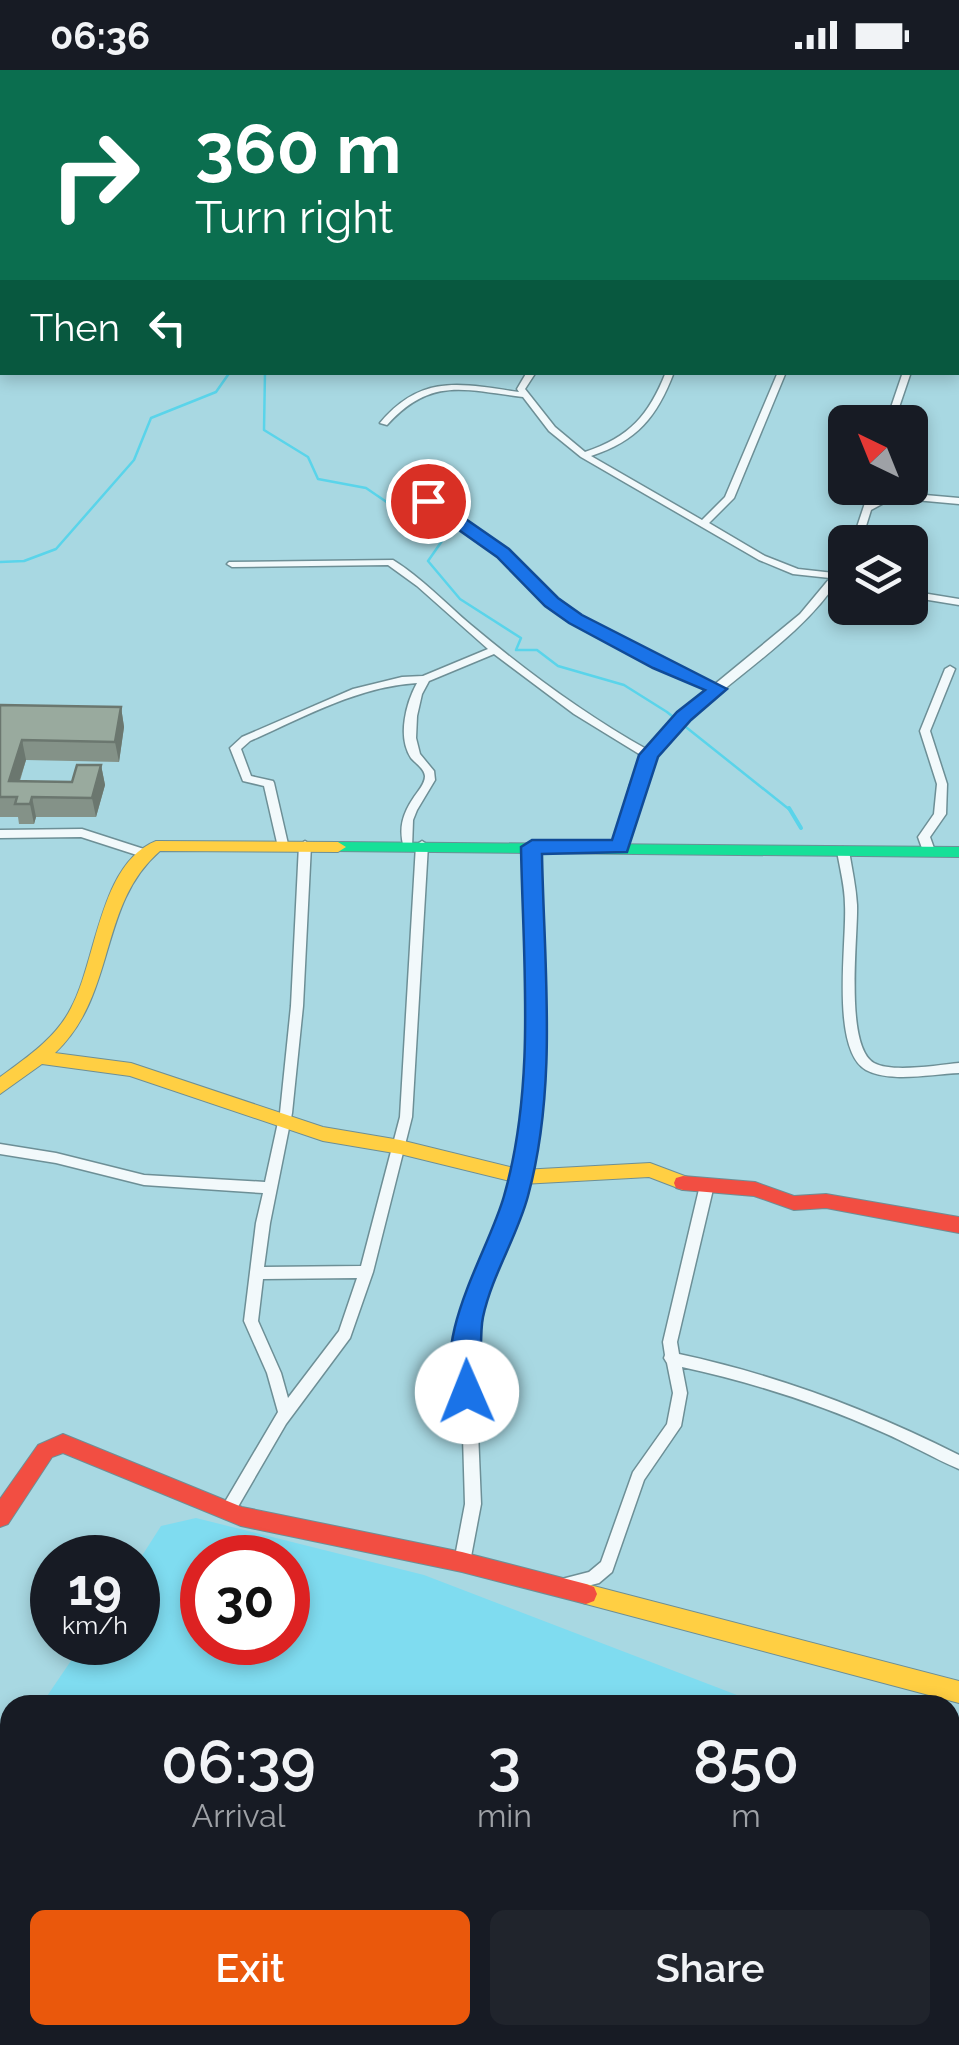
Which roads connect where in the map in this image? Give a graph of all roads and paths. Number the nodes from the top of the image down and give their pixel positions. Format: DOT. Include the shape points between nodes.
graph roads {
  1 [pos="530,375"];
  2 [pos="669,375"];
  3 [pos="781,375"];
  4 [pos="906,375"];
  5 [pos="524,395"];
  6 [pos="896,405"];
  7 [pos="384,422"];
  8 [pos="584,455"];
  9 [pos="428,501"];
  10 [pos="959,501"];
  11 [pos="870,505"];
  12 [pos="869,508"];
  13 [pos="704,522"];
  14 [pos="862,525"];
  15 [pos="232,564"];
  16 [pos="828,575"];
  17 [pos="828,590"];
  18 [pos="928,597"];
  19 [pos="959,602"];
  20 [pos="495,650"];
  21 [pos="950,668"];
  22 [pos="425,678"];
  23 [pos="718,689"];
  24 [pos="649,755"];
  25 [pos="0,834"];
  26 [pos="282,844"];
  27 [pos="305,845"];
  28 [pos="415,845"];
  29 [pos="532,847"];
  30 [pos="620,847"];
  31 [pos="843,851"];
  32 [pos="929,851"];
  33 [pos="959,852"];
  34 [pos="143,853"];
  35 [pos="40,1057"];
  36 [pos="959,1068"];
  37 [pos="0,1087"];
  38 [pos="285,1123"];
  39 [pos="400,1147"];
  40 [pos="0,1149"];
  41 [pos="522,1177"];
  42 [pos="707,1185"];
  43 [pos="270,1188"];
  44 [pos="959,1226"];
  45 [pos="366,1272"];
  46 [pos="258,1273"];
  47 [pos="670,1358"];
  48 [pos="285,1412"];
  49 [pos="959,1462"];
  50 [pos="227,1512"];
  51 [pos="0,1516"];
  52 [pos="462,1562"];
  53 [pos="557,1586"];
  54 [pos="959,1692"];
  1 -- 5 [label="street" via="520,388"];
  2 -- 8 [label="street" via="646,421 615,444"];
  3 -- 13 [label="street" via="729,498"];
  4 -- 6 [label="street"];
  5 -- 7 [label="street" via="431,386 394,408"];
  5 -- 8 [label="street"];
  8 -- 13 [label="street"];
  9 -- 23 [label="street" via="503,553 575,619"];
  10 -- 12 [label="street" via="891,495"];
  11 -- 12 [label="street"];
  12 -- 14 [label="street"];
  13 -- 16 [label="street" via="762,558 796,572"];
  15 -- 20 [label="street" via="390,562"];
  17 -- 23 [label="street"];
  18 -- 19 [label="street"];
  20 -- 22 [label="street"];
  20 -- 24 [label="street"];
  21 -- 32 [label="street" via="925,731 942,784 940,814 924,837"];
  22 -- 26 [label="street" via="347,696 235,748 247,779 270,783"];
  22 -- 28 [label="street" via="416,696 411,743 430,780 403,829"];
  23 -- 24 [label="street"];
  24 -- 30 [label="street"];
  25 -- 34 [label="street" via="82,832"];
  26 -- 27 [label="street"];
  26 -- 34 [label="street" via="185,844"];
  27 -- 28 [label="street"];
  27 -- 38 [label="street"];
  28 -- 29 [label="street"];
  28 -- 39 [label="street"];
  29 -- 30 [label="street"];
  29 -- 41 [label="street" via="533,1088"];
  30 -- 31 [label="street"];
  31 -- 32 [label="street"];
  31 -- 36 [label="street" via="852,906 857,1053 879,1070"];
  32 -- 33 [label="street"];
  34 -- 35 [label="street" via="127,867 77,1015"];
  35 -- 37 [label="street"];
  35 -- 38 [label="street" via="131,1070"];
  38 -- 39 [label="street"];
  38 -- 43 [label="street"];
  39 -- 41 [label="street"];
  39 -- 45 [label="street"];
  40 -- 43 [label="street" via="144,1180"];
  41 -- 42 [label="street" via="650,1170"];
  41 -- 52 [label="street" via="470,1315 473,1504"];
  42 -- 44 [label="street"];
  42 -- 47 [label="street"];
  43 -- 46 [label="street"];
  45 -- 46 [label="street"];
  45 -- 48 [label="street" via="344,1334"];
  46 -- 48 [label="street" via="251,1321"];
  47 -- 49 [label="street" via="742,1372"];
  47 -- 53 [label="street" via="680,1393 674,1426 638,1477 610,1560 598,1576"];
  48 -- 50 [label="street"];
  50 -- 51 [label="street" via="62,1443 45,1451"];
  50 -- 52 [label="street"];
  52 -- 53 [label="street"];
  53 -- 54 [label="street"];
}
